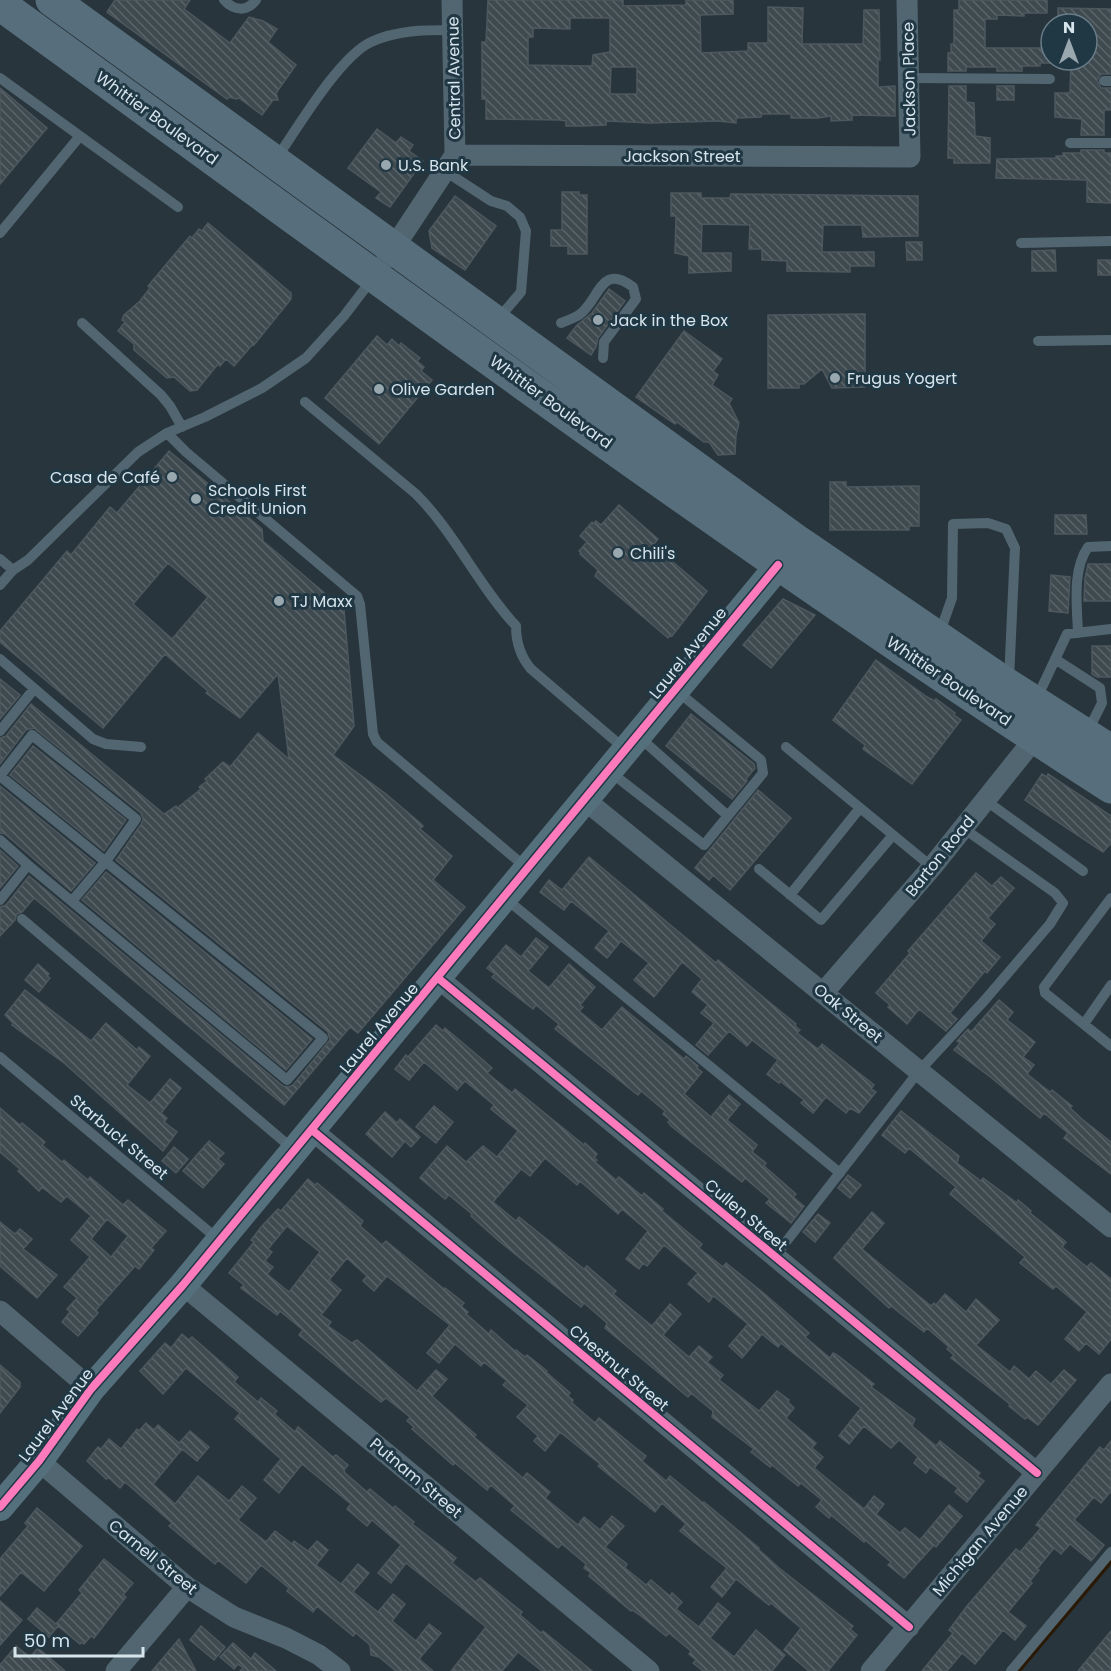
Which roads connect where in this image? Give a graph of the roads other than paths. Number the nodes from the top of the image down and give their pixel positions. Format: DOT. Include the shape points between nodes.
graph roads {
  1 [pos="52,0"];
  2 [pos="224,0"];
  3 [pos="256,0"];
  4 [pos="452,0"];
  5 [pos="908,0"];
  6 [pos="0,4"];
  7 [pos="453,30"];
  8 [pos="0,78"];
  9 [pos="909,78"];
  10 [pos="1050,79"];
  11 [pos="80,136"];
  12 [pos="1070,143"];
  13 [pos="1111,143"];
  14 [pos="910,157"];
  15 [pos="274,162"];
  16 [pos="450,163"];
  17 [pos="178,207"];
  18 [pos="0,233"];
  19 [pos="1111,241"];
  20 [pos="1021,243"];
  21 [pos="393,249"];
  22 [pos="375,276"];
  23 [pos="494,322"];
  24 [pos="82,323"];
  25 [pos="561,323"];
  26 [pos="1111,340"];
  27 [pos="1038,341"];
  28 [pos="603,358"];
  29 [pos="305,402"];
  30 [pos="182,427"];
  31 [pos="167,433"];
  32 [pos="1111,546"];
  33 [pos="788,553"];
  34 [pos="0,559"];
  35 [pos="13,570"];
  36 [pos="0,585"];
  37 [pos="1111,629"];
  38 [pos="1078,633"];
  39 [pos="931,650"];
  40 [pos="0,659"];
  41 [pos="1055,660"];
  42 [pos="34,689"];
  43 [pos="675,690"];
  44 [pos="1107,702"];
  45 [pos="1032,710"];
  46 [pos="0,731"];
  47 [pos="1099,743"];
  48 [pos="141,747"];
  49 [pos="786,747"];
  50 [pos="624,752"];
  51 [pos="1111,787"];
  52 [pos="585,800"];
  53 [pos="985,800"];
  54 [pos="860,808"];
  55 [pos="728,816"];
  56 [pos="963,828"];
  57 [pos="893,835"];
  58 [pos="0,840"];
  59 [pos="106,861"];
  60 [pos="28,865"];
  61 [pos="932,867"];
  62 [pos="528,869"];
  63 [pos="759,869"];
  64 [pos="1083,871"];
  65 [pos="790,895"];
  66 [pos="505,897"];
  67 [pos="1111,898"];
  68 [pos="0,900"];
  69 [pos="72,902"];
  70 [pos="22,919"];
  71 [pos="438,978"];
  72 [pos="1111,984"];
  73 [pos="824,993"];
  74 [pos="1084,1024"];
  75 [pos="1111,1046"];
  76 [pos="0,1057"];
  77 [pos="919,1071"];
  78 [pos="303,1140"];
  79 [pos="840,1173"];
  80 [pos="1111,1227"];
  81 [pos="219,1240"];
  82 [pos="774,1256"];
  83 [pos="183,1285"];
  84 [pos="0,1311"];
  85 [pos="1111,1384"];
  86 [pos="91,1389"];
  87 [pos="39,1461"];
  88 [pos="1037,1473"];
  89 [pos="0,1507"];
  90 [pos="1111,1552"];
  91 [pos="187,1587"];
  92 [pos="909,1627"];
  93 [pos="116,1671"];
  94 [pos="340,1671"];
  95 [pos="648,1671"];
  96 [pos="871,1671"];
  97 [pos="1011,1671"];
  1 -- 15 [label="main road, Whittier Boulevard"];
  2 -- 3 [label="lane" via="239,9 249,8"];
  4 -- 7 [label="street, Central Avenue"];
  5 -- 9 [label="street, Jackson Place"];
  6 -- 22 [label="main road, Whittier Boulevard"];
  7 -- 15 [label="lane" via="410,31 370,42 341,66"];
  7 -- 16 [label="street, Central Avenue"];
  8 -- 11 [label="lane"];
  9 -- 10 [label="lane"];
  9 -- 14 [label="street, Jackson Place"];
  11 -- 17 [label="lane"];
  11 -- 18 [label="lane"];
  12 -- 13 [label="lane"];
  14 -- 16 [label="street, Jackson Street"];
  15 -- 21 [label="main road, Whittier Boulevard"];
  16 -- 21 [label="street"];
  16 -- 23 [label="lane" via="491,201 507,206 520,217 526,231 521,292"];
  19 -- 20 [label="lane"];
  21 -- 22 [label="street"];
  21 -- 23 [label="main road, Whittier Boulevard"];
  22 -- 30 [label="lane" via="306,358 262,388"];
  22 -- 33 [label="main road, Whittier Boulevard"];
  23 -- 33 [label="main road, Whittier Boulevard"];
  24 -- 30 [label="lane" via="161,394"];
  25 -- 28 [label="lane" via="579,315 604,282 622,279 633,287 636,299 604,342"];
  26 -- 27 [label="lane"];
  29 -- 50 [label="lane" via="433,510 498,606 516,626 516,640 525,662"];
  30 -- 31 [label="lane"];
  31 -- 35 [label="lane" via="138,452 28,560"];
  31 -- 62 [label="lane" via="357,596 377,742"];
  32 -- 38 [label="lane" via="1088,547 1081,557"];
  33 -- 39 [label="main road, Whittier Boulevard"];
  33 -- 43 [label="street, Laurel Avenue"];
  34 -- 35 [label="lane"];
  35 -- 36 [label="lane"];
  37 -- 38 [label="lane"];
  38 -- 41 [label="lane" via="1067,634"];
  39 -- 45 [label="main road, Whittier Boulevard"];
  39 -- 45 [label="main road, Whittier Boulevard"];
  39 -- 45 [label="lane" via="952,598 953,524 988,523 1006,529 1015,548"];
  40 -- 42 [label="lane"];
  41 -- 44 [label="lane" via="1100,688"];
  41 -- 45 [label="lane"];
  42 -- 46 [label="lane"];
  42 -- 48 [label="lane" via="93,739"];
  43 -- 50 [label="street, Laurel Avenue"];
  43 -- 55 [label="lane" via="761,760 763,773"];
  44 -- 47 [label="lane"];
  45 -- 47 [label="main road, Whittier Boulevard"];
  45 -- 51 [label="main road, Whittier Boulevard"];
  45 -- 53 [label="street, Barton Road"];
  49 -- 54 [label="lane"];
  50 -- 52 [label="street, Laurel Avenue"];
  50 -- 55 [label="lane"];
  50 -- 55 [label="lane" via="704,845"];
  52 -- 62 [label="street, Laurel Avenue"];
  52 -- 73 [label="street, Oak Street"];
  53 -- 56 [label="street, Barton Road"];
  53 -- 64 [label="lane"];
  54 -- 57 [label="lane"];
  54 -- 65 [label="lane"];
  56 -- 61 [label="street, Barton Road"];
  56 -- 77 [label="lane" via="1055,893 1063,903 991,993"];
  57 -- 61 [label="lane"];
  57 -- 65 [label="lane" via="821,920"];
  58 -- 60 [label="lane"];
  59 -- 59 [label="lane" via="0,776 32,735 136,819"];
  59 -- 69 [label="lane"];
  59 -- 69 [label="lane" via="322,1038 287,1080"];
  60 -- 68 [label="lane"];
  60 -- 69 [label="lane"];
  61 -- 73 [label="street, Barton Road"];
  62 -- 66 [label="street, Laurel Avenue"];
  63 -- 65 [label="lane"];
  66 -- 71 [label="street, Laurel Avenue"];
  66 -- 79 [label="lane"];
  67 -- 74 [label="lane" via="1044,987 1045,993"];
  70 -- 78 [label="lane"];
  71 -- 78 [label="street, Laurel Avenue"];
  71 -- 82 [label="street, Cullen Street"];
  72 -- 74 [label="lane"];
  73 -- 77 [label="street, Oak Street"];
  74 -- 75 [label="lane"];
  76 -- 81 [label="lane, Starbuck Street"];
  77 -- 79 [label="lane"];
  77 -- 80 [label="street, Oak Street"];
  78 -- 81 [label="street, Laurel Avenue"];
  78 -- 92 [label="street, Chestnut Street"];
  79 -- 82 [label="lane"];
  81 -- 83 [label="street, Laurel Avenue"];
  82 -- 88 [label="street, Cullen Street"];
  83 -- 86 [label="street, Laurel Avenue"];
  83 -- 95 [label="street, Putnam Street"];
  84 -- 86 [label="street"];
  85 -- 88 [label="street, Michigan Avenue"];
  86 -- 87 [label="street, Laurel Avenue"];
  87 -- 89 [label="street, Laurel Avenue"];
  87 -- 91 [label="street, Carnell Street"];
  88 -- 92 [label="street, Michigan Avenue"];
  90 -- 97 [label="lane"];
  91 -- 93 [label="street"];
  91 -- 94 [label="street, Carnell Street" via="234,1617 286,1638"];
  92 -- 96 [label="street, Michigan Avenue"];
}
